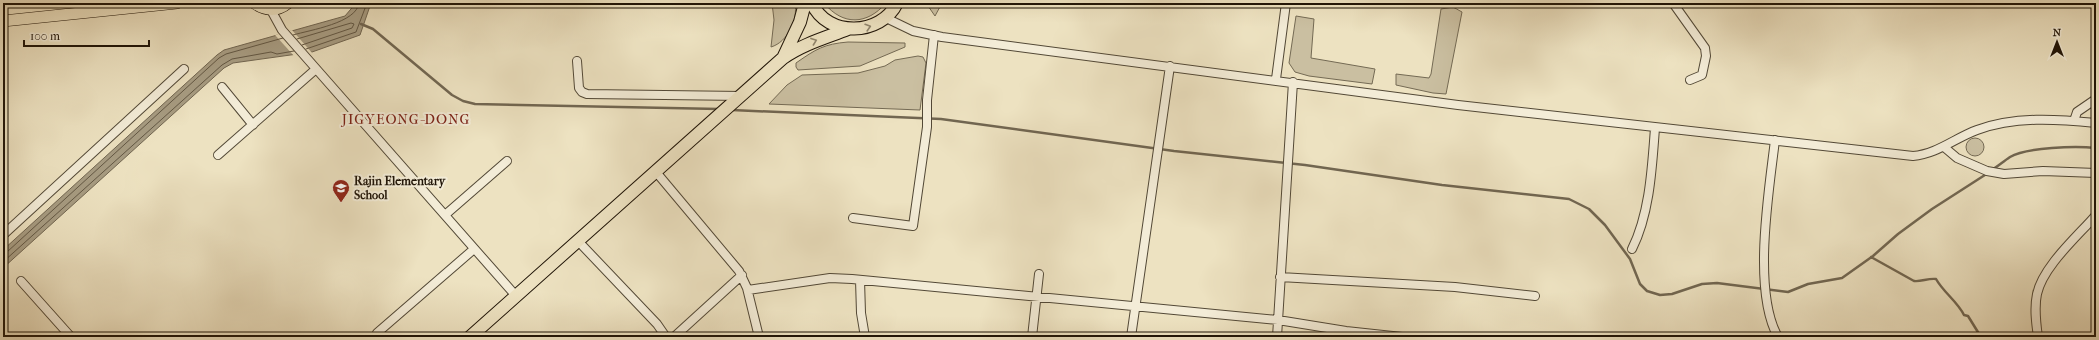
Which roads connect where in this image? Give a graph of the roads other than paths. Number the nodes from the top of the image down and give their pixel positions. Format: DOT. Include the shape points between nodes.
graph roads {
  1 [pos="177,3"];
  2 [pos="254,3"];
  3 [pos="288,3"];
  4 [pos="805,3"];
  5 [pos="812,3"];
  6 [pos="897,3"];
  7 [pos="1286,3"];
  8 [pos="1673,3"];
  9 [pos="113,6"];
  10 [pos="271,10"];
  11 [pos="886,18"];
  12 [pos="3,21"];
  13 [pos="848,29"];
  14 [pos="934,35"];
  15 [pos="783,58"];
  16 [pos="578,61"];
  17 [pos="1170,66"];
  18 [pos="184,69"];
  19 [pos="316,69"];
  20 [pos="1276,80"];
  21 [pos="1690,80"];
  22 [pos="1293,82"];
  23 [pos="222,87"];
  24 [pos="738,99"];
  25 [pos="2096,99"];
  26 [pos="2074,120"];
  27 [pos="2096,123"];
  28 [pos="253,125"];
  29 [pos="1655,128"];
  30 [pos="1775,140"];
  31 [pos="1944,146"];
  32 [pos="218,155"];
  33 [pos="507,161"];
  34 [pos="656,172"];
  35 [pos="2096,173"];
  36 [pos="445,215"];
  37 [pos="2096,215"];
  38 [pos="853,218"];
  39 [pos="3,235"];
  40 [pos="578,241"];
  41 [pos="474,248"];
  42 [pos="1632,249"];
  43 [pos="1039,274"];
  44 [pos="742,275"];
  45 [pos="1280,277"];
  46 [pos="860,280"];
  47 [pos="21,281"];
  48 [pos="748,290"];
  49 [pos="516,296"];
  50 [pos="1535,296"];
  51 [pos="1036,298"];
  52 [pos="1135,307"];
  53 [pos="1278,320"];
  54 [pos="377,333"];
  55 [pos="71,337"];
  56 [pos="470,337"];
  57 [pos="666,337"];
  58 [pos="674,337"];
  59 [pos="759,337"];
  60 [pos="865,337"];
  61 [pos="1032,337"];
  62 [pos="1131,337"];
  63 [pos="1277,337"];
  64 [pos="1402,337"];
  65 [pos="1778,337"];
  66 [pos="2038,337"];
  1 -- 9 [label="main road"];
  2 -- 10 [label="main road"];
  3 -- 10 [label="main road"];
  4 -- 15 [label="highway" via="800,22"];
  5 -- 13 [label="highway" via="822,17 834,25"];
  6 -- 11 [label="highway"];
  7 -- 20 [label="street"];
  8 -- 21 [label="street" via="1705,48 1702,75"];
  9 -- 12 [label="main road"];
  10 -- 19 [label="street" via="282,30"];
  13 -- 11 [label="highway, one-way" via="862,29"];
  11 -- 14 [label="street" via="913,31"];
  15 -- 13 [label="highway, one-way" via="797,48"];
  14 -- 17 [label="street"];
  14 -- 38 [label="street" via="926,127 913,226"];
  15 -- 24 [label="highway"];
  16 -- 24 [label="street" via="579,88 587,94"];
  17 -- 20 [label="street"];
  17 -- 52 [label="street"];
  18 -- 39 [label="street"];
  19 -- 28 [label="street"];
  19 -- 36 [label="street"];
  20 -- 22 [label="street"];
  22 -- 29 [label="street"];
  22 -- 45 [label="street"];
  23 -- 28 [label="street"];
  24 -- 34 [label="highway"];
  25 -- 26 [label="street" via="2077,112"];
  26 -- 27 [label="street"];
  26 -- 31 [label="street" via="2032,119 1992,124"];
  28 -- 32 [label="street"];
  29 -- 30 [label="street"];
  29 -- 42 [label="street" via="1646,203 1638,237"];
  30 -- 31 [label="street" via="1913,156 1925,155"];
  30 -- 65 [label="street" via="1765,246 1766,289 1771,320"];
  31 -- 35 [label="street" via="1958,158 1997,173"];
  33 -- 36 [label="street"];
  34 -- 40 [label="highway"];
  34 -- 44 [label="street"];
  36 -- 41 [label="street"];
  37 -- 66 [label="street" via="2043,277 2036,307"];
  40 -- 49 [label="highway"];
  40 -- 57 [label="street" via="657,324"];
  41 -- 49 [label="street"];
  41 -- 54 [label="street"];
  43 -- 51 [label="street"];
  44 -- 48 [label="street"];
  44 -- 58 [label="street"];
  45 -- 50 [label="street" via="1455,287"];
  45 -- 53 [label="street"];
  46 -- 48 [label="street" via="830,278"];
  46 -- 51 [label="street"];
  46 -- 60 [label="street"];
  47 -- 55 [label="street"];
  48 -- 59 [label="street"];
  49 -- 56 [label="highway"];
  51 -- 52 [label="street"];
  51 -- 61 [label="street"];
  52 -- 53 [label="street"];
  52 -- 62 [label="street"];
  53 -- 63 [label="street"];
  53 -- 64 [label="street"];
}
